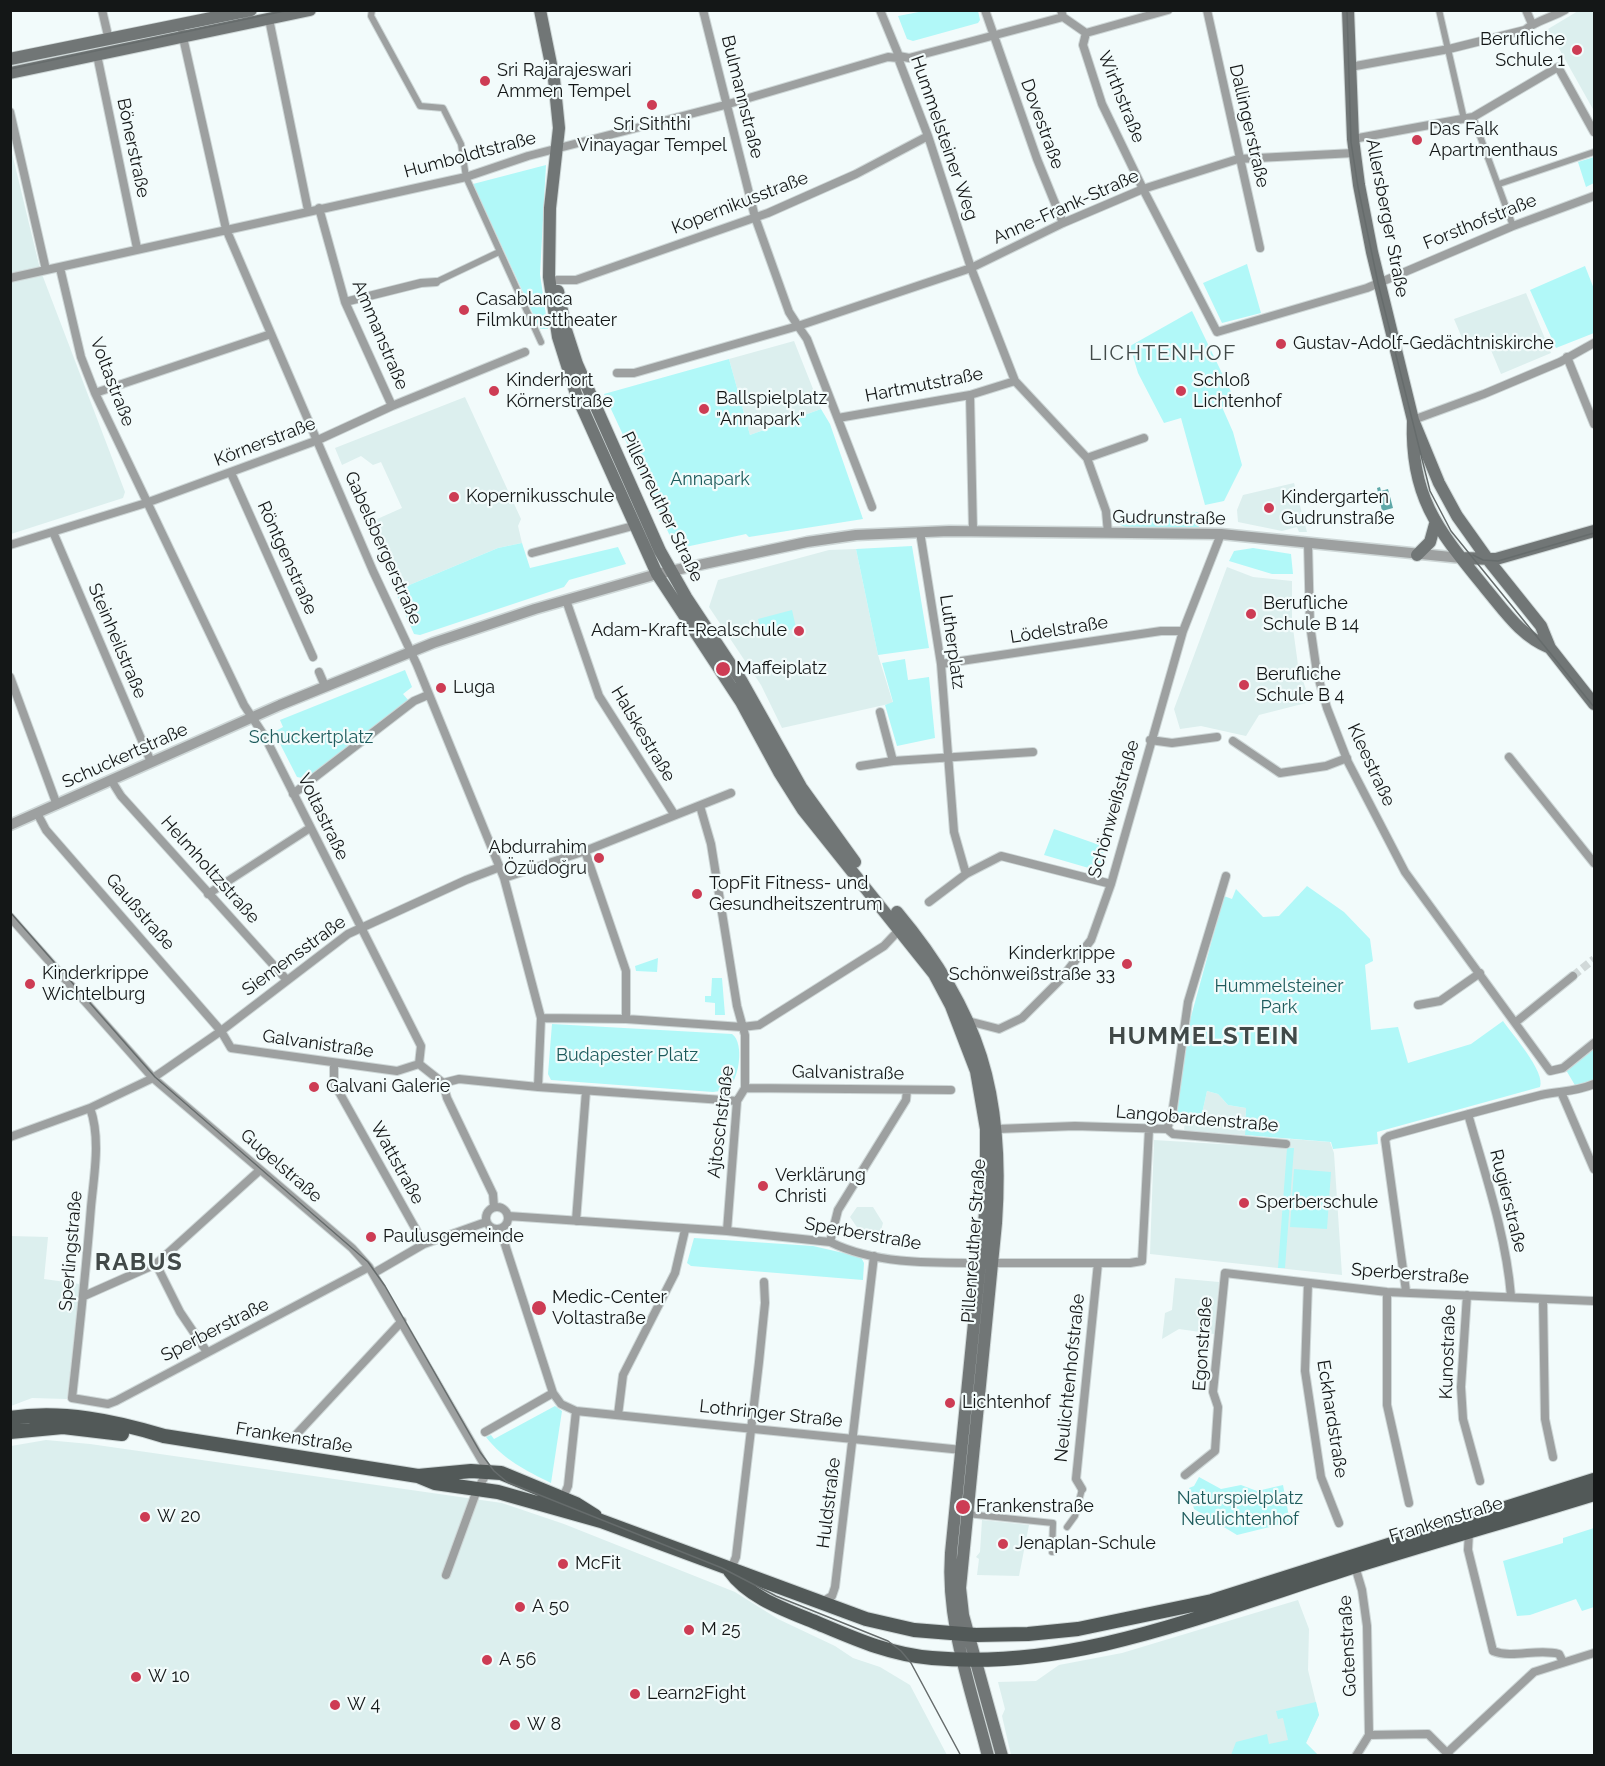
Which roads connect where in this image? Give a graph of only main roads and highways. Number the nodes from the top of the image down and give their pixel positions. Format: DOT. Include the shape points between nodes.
graph roads {
  1 [pos="251,10"];
  2 [pos="310,10"];
  3 [pos="540,10"];
  4 [pos="220,14"];
  5 [pos="1349,14"];
  6 [pos="182,31"];
  7 [pos="10,59"];
  8 [pos="10,73"];
  9 [pos="558,149"];
  10 [pos="1413,420"];
  11 [pos="1436,524"];
  12 [pos="1594,531"];
  13 [pos="1417,555"];
  14 [pos="1461,558"];
  15 [pos="1488,560"];
  16 [pos="1550,648"];
  17 [pos="1594,704"];
  18 [pos="987,1263"];
  19 [pos="10,1418"];
  20 [pos="10,1432"];
  21 [pos="164,1436"];
  22 [pos="418,1476"];
  23 [pos="1594,1480"];
  24 [pos="1594,1494"];
  25 [pos="559,1504"];
  26 [pos="1354,1562"];
  27 [pos="729,1571"];
  28 [pos="962,1634"];
  29 [pos="970,1659"];
  30 [pos="988,1755"];
  31 [pos="1002,1755"];
  1 -- 4 [label="main road"];
  2 -- 6 [label="main road" via="270,24"];
  3 -- 9 [label="main road, Pillenreuther Straße" via="555,86"];
  4 -- 6 [label="main road"];
  5 -- 10 [label="main road, Allersberger Straße" via="1354,153 1379,282"];
  6 -- 7 [label="main road"];
  6 -- 8 [label="main road" via="97,55"];
  9 -- 18 [label="main road, Pillenreuther Straße" via="561,165 557,280 562,316 577,364 634,497 671,571 741,680 811,803 926,948 969,1021 986,1071 997,1129 998,1187"];
  9 -- 18 [label="main road, Pillenreuther Straße" via="553,166 548,246 555,327 576,394 657,574 741,702 778,772 946,995 976,1071 987,1146"];
  10 -- 11 [label="main road, Allersberger Straße" via="1411,450"];
  10 -- 15 [label="main road, Allersberger Straße" via="1447,499"];
  11 -- 13 [label="main road" via="1430,542"];
  11 -- 14 [label="main road, Allersberger Straße"];
  12 -- 15 [label="main road"];
  14 -- 15 [label="main road"];
  14 -- 16 [label="main road, Allersberger Straße" via="1524,634"];
  15 -- 16 [label="main road, Allersberger Straße" via="1541,626"];
  16 -- 17 [label="main road, Allersberger Straße"];
  18 -- 28 [label="main road, Pillenreuther Straße" via="960,1588"];
  18 -- 28 [label="main road, Pillenreuther Straße" via="949,1577 950,1607"];
  19 -- 21 [label="main road, Frankenstraße" via="72,1417"];
  20 -- 21 [label="main road, Frankenstraße" via="63,1427"];
  21 -- 22 [label="main road, Frankenstraße"];
  22 -- 25 [label="main road, Frankenstraße" via="435,1483"];
  22 -- 25 [label="main road, Frankenstraße" via="488,1471 517,1477"];
  23 -- 26 [label="main road, Frankenstraße"];
  24 -- 26 [label="main road, Frankenstraße"];
  25 -- 27 [label="main road, Frankenstraße"];
  26 -- 28 [label="main road, Frankenstraße" via="1104,1625 1046,1633"];
  26 -- 29 [label="main road, Frankenstraße" via="1116,1642 1043,1655"];
  27 -- 28 [label="main road, Frankenstraße" via="885,1624"];
  27 -- 29 [label="main road, Frankenstraße" via="738,1582 771,1602 863,1642 912,1656"];
  28 -- 29 [label="main road, Pillenreuther Straße"];
  29 -- 30 [label="main road"];
  29 -- 31 [label="main road"];
}
